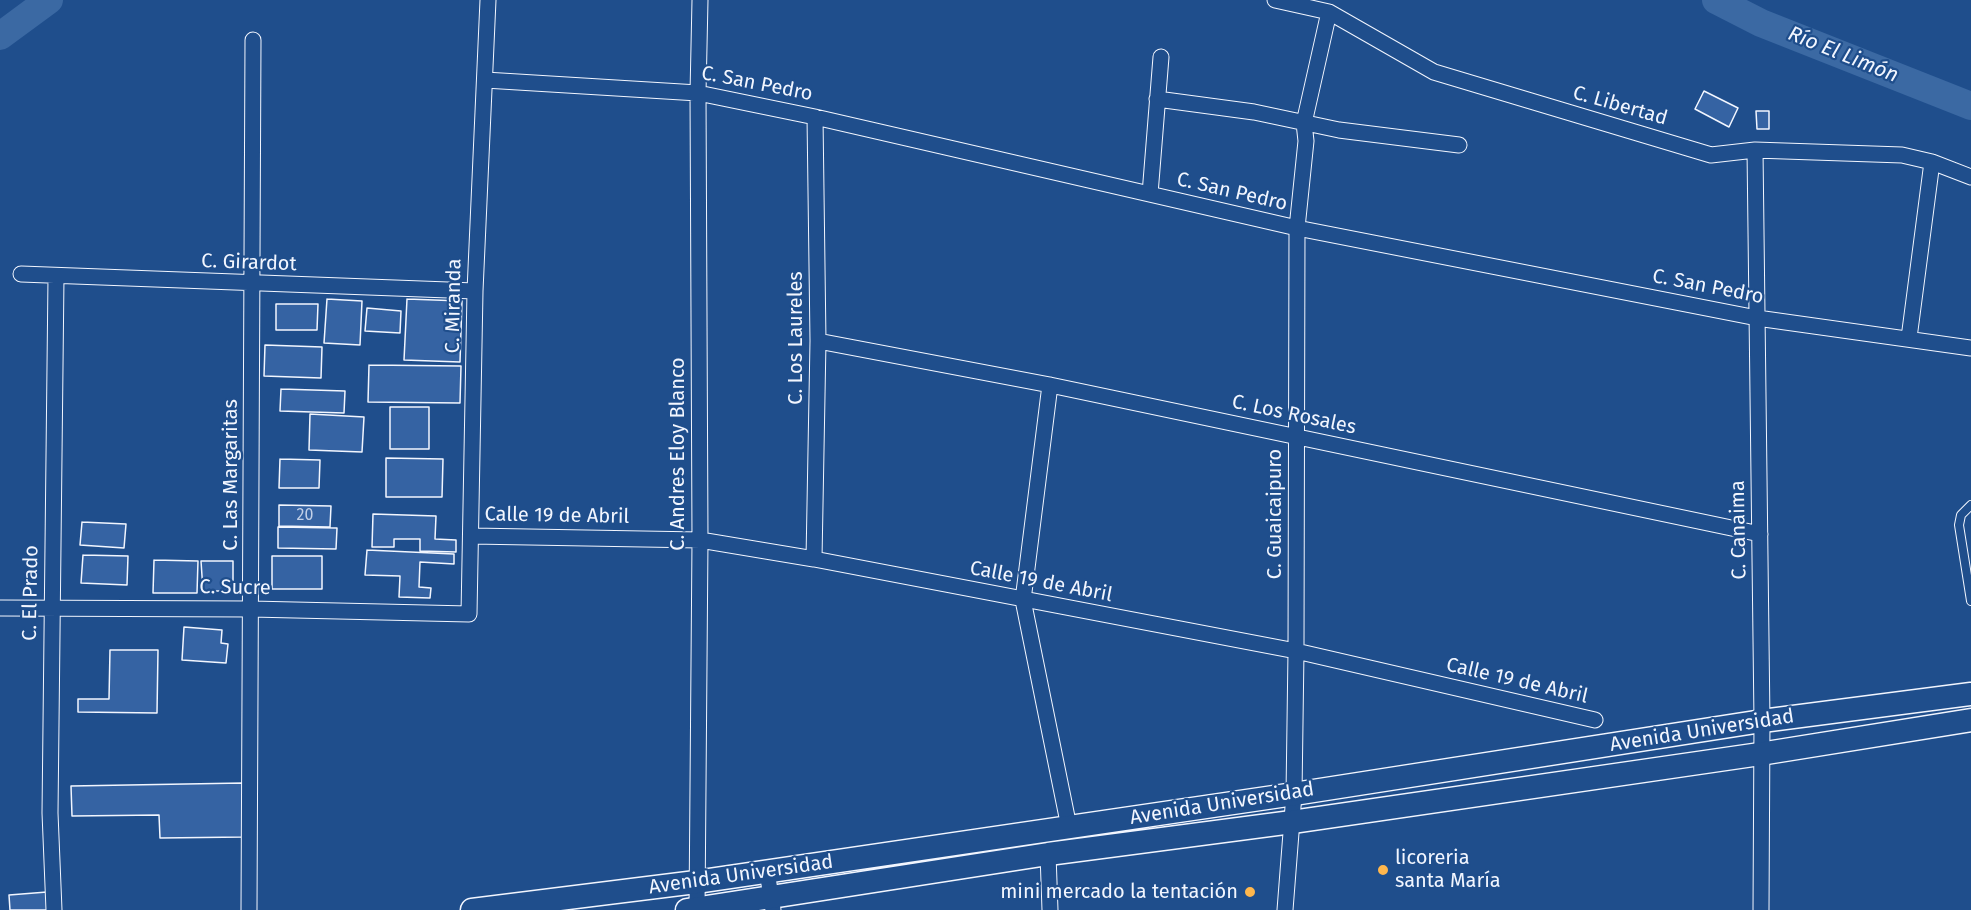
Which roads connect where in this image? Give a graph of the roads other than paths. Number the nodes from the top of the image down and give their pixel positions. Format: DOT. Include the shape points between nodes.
graph roads {
  1 [pos="488,0"];
  2 [pos="700,0"];
  3 [pos="1275,0"];
  4 [pos="1324,7"];
  5 [pos="253,40"];
  6 [pos="1161,57"];
  7 [pos="485,80"];
  8 [pos="698,93"];
  9 [pos="1157,99"];
  10 [pos="815,117"];
  11 [pos="1304,123"];
  12 [pos="1459,145"];
  13 [pos="1755,150"];
  14 [pos="1932,162"];
  15 [pos="1971,177"];
  16 [pos="1150,194"];
  17 [pos="1297,228"];
  18 [pos="21,274"];
  19 [pos="56,277"];
  20 [pos="254,285"];
  21 [pos="475,291"];
  22 [pos="1757,318"];
  23 [pos="1909,338"];
  24 [pos="818,341"];
  25 [pos="1971,348"];
  26 [pos="1050,385"];
  27 [pos="1295,436"];
  28 [pos="1971,505"];
  29 [pos="1760,534"];
  30 [pos="472,536"];
  31 [pos="700,540"];
  32 [pos="814,559"];
  33 [pos="1023,600"];
  34 [pos="1971,601"];
  35 [pos="0,608"];
  36 [pos="52,608"];
  37 [pos="251,609"];
  38 [pos="470,614"];
  39 [pos="1296,651"];
  40 [pos="1971,694"];
  41 [pos="1595,720"];
  42 [pos="1971,720"];
  43 [pos="1762,721"];
  44 [pos="1761,754"];
  45 [pos="1294,794"];
  46 [pos="1292,822"];
  47 [pos="1070,827"];
  48 [pos="1048,854"];
  49 [pos="767,871"];
  50 [pos="696,882"];
  51 [pos="773,904"];
  52 [pos="692,909"];
  53 [pos="54,910"];
  54 [pos="249,910"];
  55 [pos="472,910"];
  56 [pos="1050,910"];
  57 [pos="1285,910"];
  58 [pos="1761,910"];
  1 -- 7 [label="street, C. Miranda"];
  2 -- 8 [label="street, C. Andres Eloy Blanco"];
  3 -- 4 [label="street, C. Libertad"];
  4 -- 11 [label="street, C. Guaicaipuro"];
  4 -- 13 [label="street, C. Libertad" via="1434,72 1711,155"];
  5 -- 20 [label="street, C. Las Margaritas"];
  6 -- 9 [label="street"];
  7 -- 8 [label="street, C. San Pedro"];
  7 -- 21 [label="street, C. Miranda"];
  8 -- 10 [label="street, C. San Pedro"];
  8 -- 31 [label="street, C. Andres Eloy Blanco"];
  9 -- 11 [label="street"];
  9 -- 16 [label="street"];
  10 -- 16 [label="street, C. San Pedro"];
  10 -- 24 [label="street, C. Los Laureles"];
  11 -- 12 [label="street"];
  11 -- 17 [label="street, C. Guaicaipuro"];
  13 -- 14 [label="street, C. Libertad" via="1868,152"];
  13 -- 22 [label="street, C. Canaima"];
  14 -- 15 [label="street, C. Libertad"];
  14 -- 23 [label="street"];
  16 -- 17 [label="street, C. San Pedro"];
  17 -- 22 [label="street, C. San Pedro"];
  17 -- 27 [label="street, C. Guaicaipuro"];
  18 -- 19 [label="street, C. Girardot"];
  19 -- 20 [label="street, C. Girardot"];
  19 -- 36 [label="street, C. El Prado"];
  20 -- 21 [label="street, C. Girardot"];
  20 -- 37 [label="street, C. Las Margaritas"];
  21 -- 30 [label="street, C. Miranda"];
  22 -- 23 [label="street, C. San Pedro"];
  22 -- 29 [label="street, C. Canaima"];
  23 -- 25 [label="street, C. San Pedro"];
  24 -- 26 [label="street, C. Los Rosales"];
  24 -- 32 [label="street, C. Los Laureles"];
  26 -- 27 [label="street, C. Los Rosales"];
  26 -- 33 [label="street"];
  27 -- 29 [label="street, C. Los Rosales"];
  27 -- 39 [label="street, C. Guaicaipuro"];
  28 -- 34 [label="lane" via="1961,515 1959,525"];
  29 -- 43 [label="street, C. Canaima"];
  30 -- 31 [label="street, Calle 19 de Abril"];
  30 -- 38 [label="street, C. Miranda"];
  31 -- 32 [label="street, Calle 19 de Abril"];
  31 -- 50 [label="street, C. Andres Eloy Blanco"];
  32 -- 33 [label="street, Calle 19 de Abril"];
  33 -- 39 [label="street, Calle 19 de Abril"];
  33 -- 47 [label="street"];
  35 -- 36 [label="street, C. Sucre"];
  36 -- 37 [label="street, C. Sucre"];
  36 -- 53 [label="street, C. El Prado" via="50,813"];
  37 -- 38 [label="street, C. Sucre"];
  37 -- 54 [label="street, C. Las Margaritas"];
  39 -- 41 [label="street, Calle 19 de Abril"];
  39 -- 45 [label="street, C. Guaicaipuro"];
  40 -- 43 [label="main road, Avenida Universidad"];
  42 -- 44 [label="main road, Avenida Universidad"];
  43 -- 44 [label="street, C. Canaima"];
  43 -- 45 [label="main road, Avenida Universidad"];
  44 -- 46 [label="main road, Avenida Universidad"];
  44 -- 58 [label="street, C. Canaima"];
  45 -- 46 [label="street, C. Guaicaipuro"];
  45 -- 47 [label="main road, Avenida Universidad"];
  46 -- 48 [label="main road, Avenida Universidad"];
  46 -- 57 [label="street, C. Guaicaipuro"];
  47 -- 49 [label="main road, Avenida Universidad"];
  48 -- 51 [label="main road, Avenida Universidad"];
  48 -- 56 [label="street"];
  49 -- 50 [label="main road, Avenida Universidad"];
  49 -- 51 [label="street"];
  50 -- 52 [label="street, C. Andres Eloy Blanco"];
  50 -- 55 [label="main road, Avenida Universidad"];
  51 -- 52 [label="main road, Avenida Universidad"];
}
